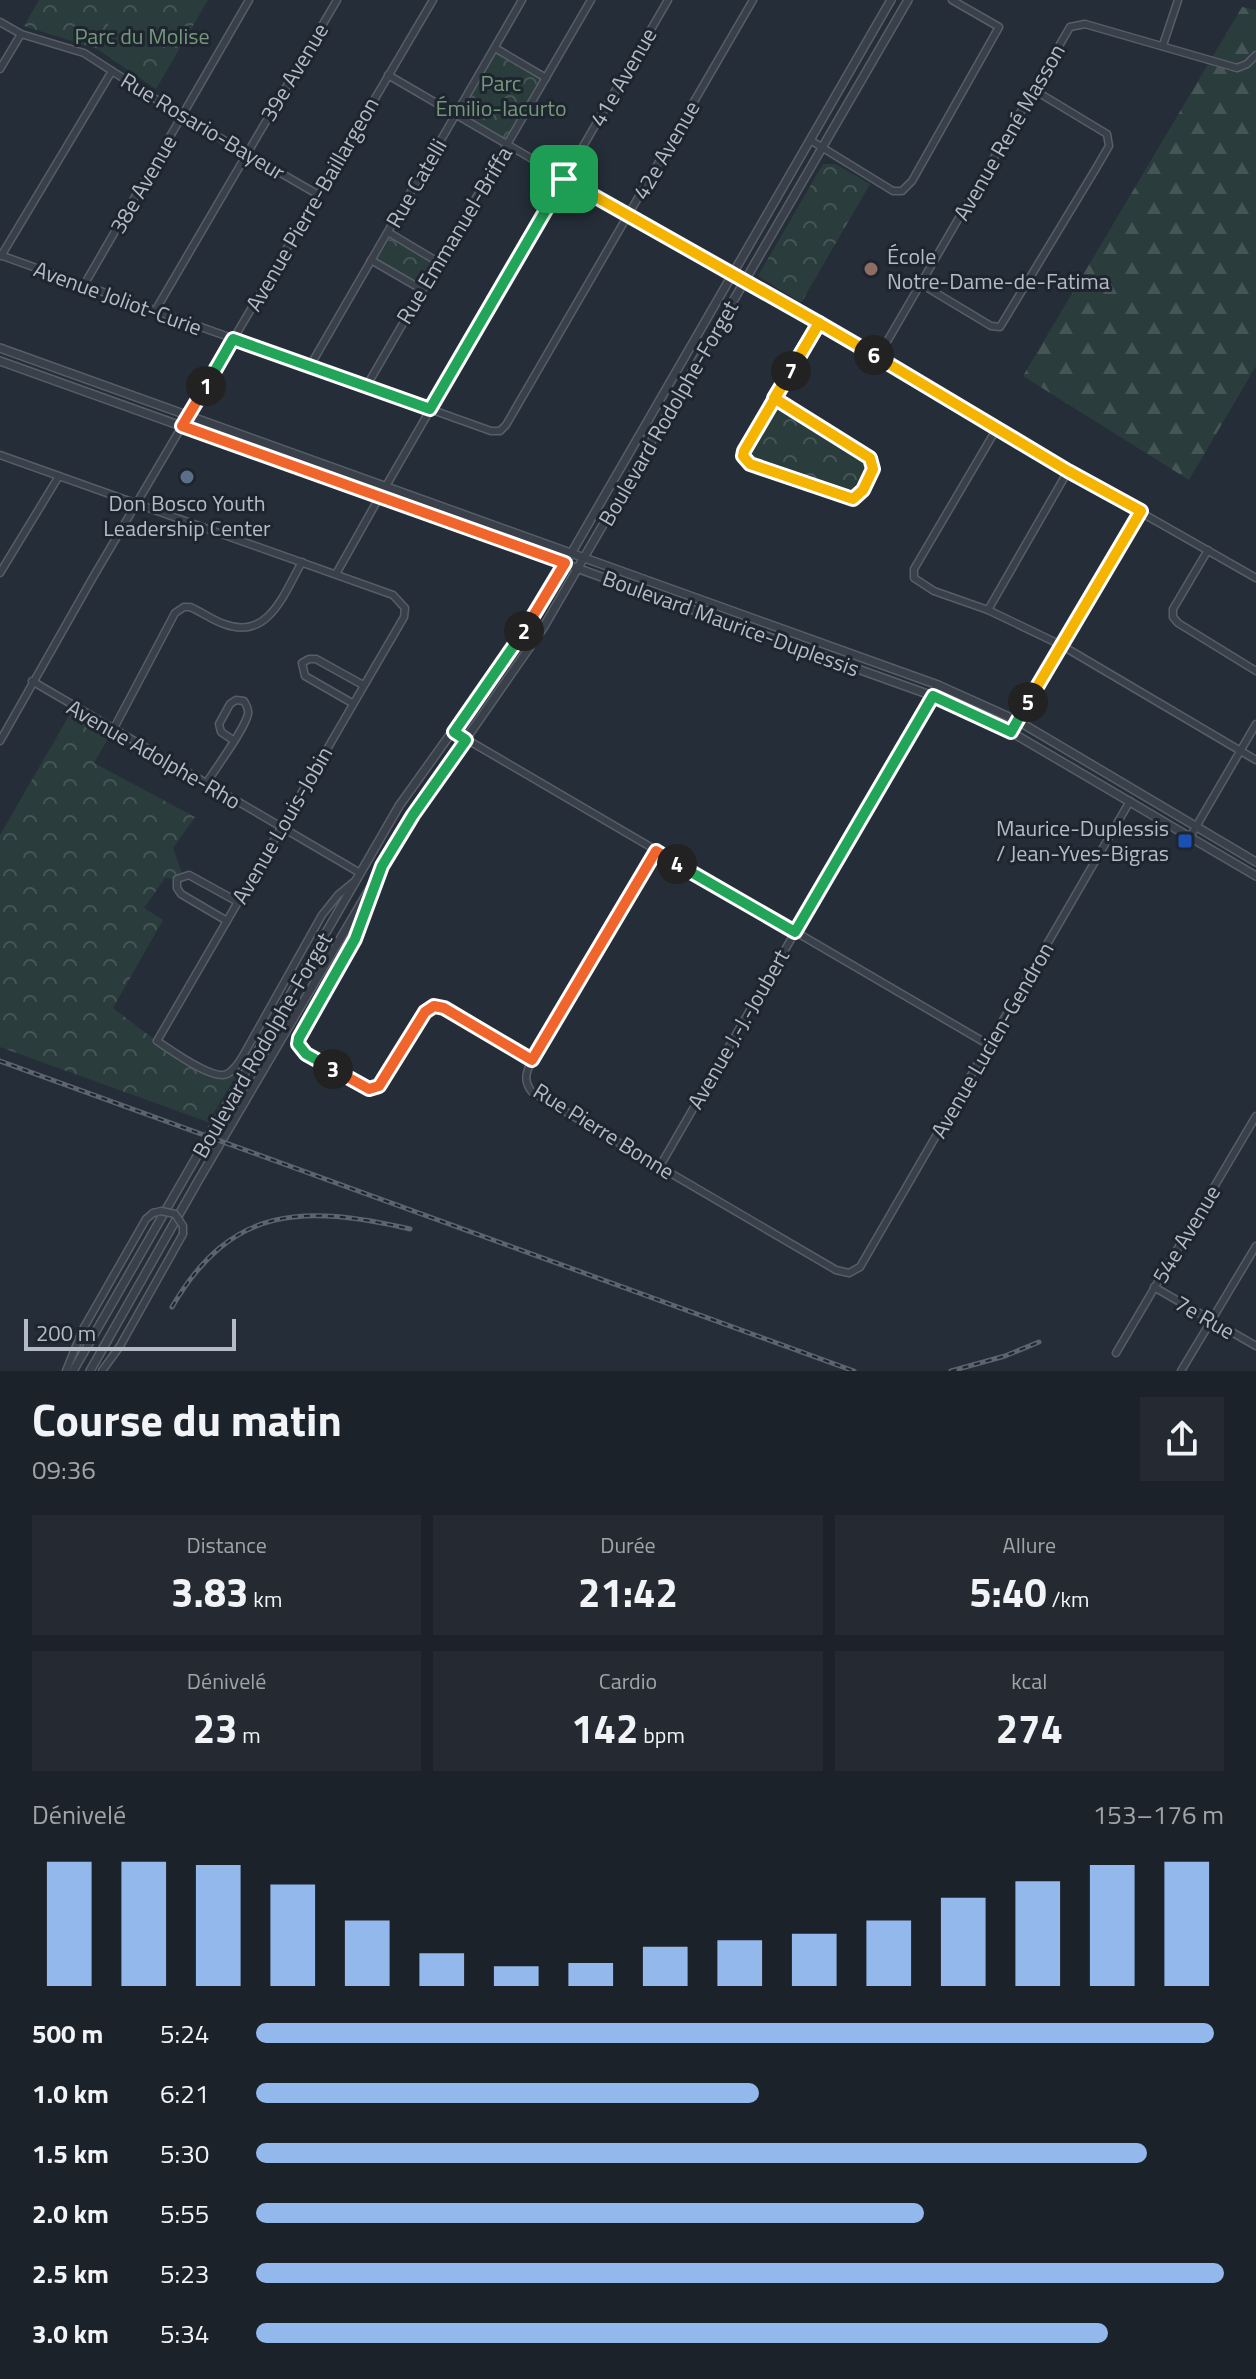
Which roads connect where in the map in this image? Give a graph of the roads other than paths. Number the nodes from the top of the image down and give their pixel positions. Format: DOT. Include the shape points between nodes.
graph roads {
  1 [pos="249,0"];
  2 [pos="337,0"];
  3 [pos="433,0"];
  4 [pos="522,0"];
  5 [pos="591,0"];
  6 [pos="668,0"];
  7 [pos="753,0"];
  8 [pos="891,0"];
  9 [pos="908,0"];
  10 [pos="952,0"];
  11 [pos="1178,0"];
  12 [pos="0,22"];
  13 [pos="21,34"];
  14 [pos="1163,45"];
  15 [pos="495,48"];
  16 [pos="1256,55"];
  17 [pos="0,69"];
  18 [pos="112,71"];
  19 [pos="388,75"];
  20 [pos="546,78"];
  21 [pos="1034,90"];
  22 [pos="455,115"];
  23 [pos="182,116"];
  24 [pos="810,140"];
  25 [pos="507,145"];
  26 [pos="822,147"];
  27 [pos="246,153"];
  28 [pos="564,179"];
  29 [pos="317,194"];
  30 [pos="628,216"];
  31 [pos="388,232"];
  32 [pos="1,255"];
  33 [pos="371,260"];
  34 [pos="438,262"];
  35 [pos="733,275"];
  36 [pos="745,280"];
  37 [pos="921,284"];
  38 [pos="84,285"];
  39 [pos="421,289"];
  40 [pos="155,311"];
  41 [pos="819,323"];
  42 [pos="233,339"];
  43 [pos="0,348"];
  44 [pos="878,357"];
  45 [pos="0,361"];
  46 [pos="310,366"];
  47 [pos="366,387"];
  48 [pos="774,398"];
  49 [pos="430,409"];
  50 [pos="188,416"];
  51 [pos="506,425"];
  52 [pos="182,426"];
  53 [pos="997,428"];
  54 [pos="0,455"];
  55 [pos="1068,471"];
  56 [pos="59,476"];
  57 [pos="386,486"];
  58 [pos="380,496"];
  59 [pos="136,503"];
  60 [pos="1141,511"];
  61 [pos="1208,550"];
  62 [pos="572,552"];
  63 [pos="585,556"];
  64 [pos="302,562"];
  65 [pos="565,563"];
  66 [pos="578,568"];
  67 [pos="0,573"];
  68 [pos="336,574"];
  69 [pos="1256,578"];
  70 [pos="988,610"];
  71 [pos="1061,645"];
  72 [pos="1256,671"];
  73 [pos="32,681"];
  74 [pos="363,685"];
  75 [pos="938,685"];
  76 [pos="933,696"];
  77 [pos="352,703"];
  78 [pos="0,721"];
  79 [pos="1018,721"];
  80 [pos="1256,724"];
  81 [pos="9,725"];
  82 [pos="113,730"];
  83 [pos="454,732"];
  84 [pos="1011,732"];
  85 [pos="233,740"];
  86 [pos="466,740"];
  87 [pos="0,741"];
  88 [pos="1240,751"];
  89 [pos="1256,760"];
  90 [pos="206,784"];
  91 [pos="1130,801"];
  92 [pos="399,806"];
  93 [pos="413,815"];
  94 [pos="282,827"];
  95 [pos="1196,827"];
  96 [pos="1190,837"];
  97 [pos="656,851"];
  98 [pos="1256,862"];
  99 [pos="382,866"];
  100 [pos="359,876"];
  101 [pos="1256,876"];
  102 [pos="238,902"];
  103 [pos="227,921"];
  104 [pos="795,932"];
  105 [pos="157,1041"];
  106 [pos="989,1045"];
  107 [pos="532,1060"];
  108 [pos="1256,1116"];
  109 [pos="660,1166"];
  110 [pos="1256,1246"];
  111 [pos="849,1273"];
  112 [pos="1154,1287"];
  113 [pos="1212,1320"];
  114 [pos="1256,1346"];
  115 [pos="1116,1353"];
  116 [pos="66,1371"];
  117 [pos="73,1371"];
  118 [pos="90,1371"];
  119 [pos="102,1371"];
  120 [pos="1181,1371"];
  1 -- 23 [label="street, 38e Avenue"];
  2 -- 27 [label="street, 39e Avenue"];
  3 -- 19 [label="street, Avenue Pierre-Baillargeon"];
  4 -- 15 [label="street, Rue Catelli"];
  5 -- 20 [label="street, Rue Emmanuel-Briffa"];
  6 -- 28 [label="street, 41e Avenue"];
  7 -- 30 [label="street, 42e Avenue"];
  8 -- 24 [label="street, Boulevard Rodolphe-Forget"];
  9 -- 26 [label="street, Boulevard Rodolphe-Forget"];
  10 -- 26 [label="street" via="999,27 912,181 902,191 893,191"];
  11 -- 14 [label="street"];
  12 -- 13 [label="street, Rue Rosario-Bayeur"];
  13 -- 17 [label="street"];
  13 -- 18 [label="street, Rue Rosario-Bayeur" via="74,49"];
  14 -- 16 [label="street" via="1237,68"];
  14 -- 21 [label="street, Avenue René Masson" via="1075,24"];
  15 -- 20 [label="street"];
  15 -- 22 [label="street, Rue Catelli"];
  18 -- 23 [label="street, Rue Rosario-Bayeur"];
  18 -- 32 [label="street"];
  19 -- 22 [label="street"];
  19 -- 29 [label="street, Avenue Pierre-Baillargeon"];
  20 -- 25 [label="street, Rue Emmanuel-Briffa"];
  21 -- 37 [label="street, Avenue René Masson"];
  21 -- 37 [label="street" via="1107,134 1109,146 1087,184 1000,327"];
  22 -- 25 [label="street"];
  22 -- 31 [label="street, Rue Catelli"];
  23 -- 27 [label="street, Rue Rosario-Bayeur"];
  23 -- 38 [label="street, 38e Avenue"];
  24 -- 26 [label="street"];
  24 -- 35 [label="street, Boulevard Rodolphe-Forget"];
  25 -- 28 [label="street"];
  25 -- 34 [label="street, Rue Emmanuel-Briffa"];
  26 -- 36 [label="street, Boulevard Rodolphe-Forget"];
  27 -- 29 [label="street, Rue Rosario-Bayeur"];
  27 -- 40 [label="street, 39e Avenue"];
  28 -- 30 [label="street"];
  28 -- 49 [label="street, 41e Avenue"];
  29 -- 42 [label="street, Avenue Pierre-Baillargeon"];
  30 -- 35 [label="street"];
  30 -- 51 [label="street, 42e Avenue"];
  31 -- 33 [label="street, Rue Catelli"];
  31 -- 34 [label="street"];
  32 -- 38 [label="street, Avenue Joliot-Curie"];
  33 -- 39 [label="street"];
  33 -- 46 [label="street, Rue Catelli"];
  34 -- 39 [label="street, Rue Emmanuel-Briffa"];
  35 -- 36 [label="street"];
  35 -- 62 [label="street, Boulevard Rodolphe-Forget"];
  36 -- 41 [label="street"];
  36 -- 63 [label="street, Boulevard Rodolphe-Forget"];
  37 -- 44 [label="street, Avenue René Masson"];
  38 -- 40 [label="street, Avenue Joliot-Curie"];
  39 -- 47 [label="street, Rue Emmanuel-Briffa"];
  40 -- 42 [label="street, Avenue Joliot-Curie"];
  41 -- 44 [label="street"];
  41 -- 48 [label="street"];
  42 -- 46 [label="street, Avenue Joliot-Curie"];
  42 -- 50 [label="street, Avenue Pierre-Baillargeon"];
  43 -- 50 [label="street, Boulevard Maurice-Duplessis"];
  44 -- 53 [label="street"];
  45 -- 52 [label="street, Boulevard Maurice-Duplessis"];
  46 -- 47 [label="street, Avenue Joliot-Curie"];
  47 -- 49 [label="street, Avenue Joliot-Curie"];
  48 -- 48 [label="street" via="744,451 746,460 847,498 859,495 873,469 870,458"];
  49 -- 51 [label="street, Avenue Joliot-Curie" via="491,431"];
  49 -- 57 [label="street, 41e Avenue"];
  50 -- 52 [label="street, Avenue Pierre-Baillargeon"];
  50 -- 57 [label="street, Boulevard Maurice-Duplessis"];
  52 -- 58 [label="street, Boulevard Maurice-Duplessis"];
  52 -- 59 [label="street, Avenue Pierre-Baillargeon"];
  53 -- 55 [label="street"];
  53 -- 70 [label="street" via="913,575 934,591"];
  54 -- 56 [label="street"];
  55 -- 60 [label="street"];
  55 -- 70 [label="street"];
  56 -- 59 [label="street"];
  56 -- 67 [label="street"];
  57 -- 62 [label="street, Boulevard Maurice-Duplessis"];
  58 -- 65 [label="street, Boulevard Maurice-Duplessis"];
  58 -- 68 [label="street"];
  59 -- 64 [label="street"];
  59 -- 73 [label="street, Avenue Pierre-Baillargeon"];
  60 -- 61 [label="street"];
  60 -- 71 [label="street"];
  61 -- 69 [label="street"];
  61 -- 72 [label="street" via="1173,617"];
  62 -- 63 [label="street, Boulevard Maurice-Duplessis"];
  62 -- 65 [label="street, Boulevard Rodolphe-Forget"];
  63 -- 66 [label="street, Boulevard Rodolphe-Forget"];
  63 -- 75 [label="street, Boulevard Maurice-Duplessis"];
  64 -- 68 [label="street"];
  64 -- 82 [label="street" via="261,624 232,626 190,607 175,613"];
  65 -- 66 [label="street, Boulevard Maurice-Duplessis"];
  65 -- 83 [label="street, Boulevard Rodolphe-Forget"];
  66 -- 76 [label="street, Boulevard Maurice-Duplessis"];
  66 -- 86 [label="street, Boulevard Rodolphe-Forget"];
  68 -- 74 [label="street, Avenue Louis-Jobin" via="393,595 405,608"];
  70 -- 71 [label="street"];
  71 -- 79 [label="street"];
  71 -- 88 [label="street"];
  73 -- 81 [label="street, Avenue Pierre-Baillargeon"];
  73 -- 82 [label="street, Avenue Adolphe-Rho"];
  74 -- 77 [label="street, Avenue Louis-Jobin"];
  74 -- 77 [label="street" via="316,659 302,663 305,676"];
  75 -- 76 [label="street, Avenue J.-J.-Joubert"];
  75 -- 79 [label="street, Boulevard Maurice-Duplessis"];
  76 -- 84 [label="street, Boulevard Maurice-Duplessis"];
  76 -- 104 [label="street, Avenue J.-J.-Joubert"];
  77 -- 94 [label="street, Avenue Louis-Jobin"];
  78 -- 81 [label="street"];
  79 -- 84 [label="street"];
  79 -- 95 [label="street, Boulevard Maurice-Duplessis"];
  80 -- 88 [label="street"];
  81 -- 87 [label="street, Avenue Pierre-Baillargeon"];
  82 -- 90 [label="street, Avenue Adolphe-Rho"];
  83 -- 86 [label="street"];
  83 -- 92 [label="street, Boulevard Rodolphe-Forget"];
  84 -- 91 [label="street, Boulevard Maurice-Duplessis"];
  85 -- 85 [label="street" via="248,715 244,701 230,704 219,724"];
  85 -- 90 [label="street"];
  86 -- 93 [label="street, Boulevard Rodolphe-Forget"];
  86 -- 97 [label="street"];
  88 -- 89 [label="street"];
  88 -- 95 [label="street"];
  90 -- 94 [label="street, Avenue Adolphe-Rho"];
  91 -- 96 [label="street, Boulevard Maurice-Duplessis"];
  91 -- 106 [label="street, Avenue Lucien-Gendron"];
  92 -- 93 [label="street"];
  92 -- 100 [label="street, Boulevard Rodolphe-Forget"];
  93 -- 99 [label="street, Boulevard Rodolphe-Forget"];
  94 -- 100 [label="street, Avenue Adolphe-Rho"];
  94 -- 102 [label="street, Avenue Louis-Jobin"];
  95 -- 96 [label="street"];
  95 -- 98 [label="street, Boulevard Maurice-Duplessis"];
  96 -- 101 [label="street, Boulevard Maurice-Duplessis"];
  97 -- 104 [label="street"];
  97 -- 107 [label="street"];
  99 -- 107 [label="street, Rue Pierre Bonne" via="357,935 298,1044 306,1054 374,1089 429,1008 444,1008"];
  99 -- 118 [label="street, Boulevard Rodolphe-Forget"];
  100 -- 105 [label="street, Boulevard Rodolphe-Forget" via="322,915 231,1072 212,1074"];
  100 -- 117 [label="street, Boulevard Rodolphe-Forget"];
  102 -- 103 [label="street, Avenue Louis-Jobin"];
  102 -- 103 [label="street" via="189,875 177,879 181,894"];
  103 -- 105 [label="street, Avenue Louis-Jobin"];
  104 -- 106 [label="street"];
  104 -- 109 [label="street, Avenue J.-J.-Joubert"];
  106 -- 111 [label="street, Avenue Lucien-Gendron" via="860,1267"];
  107 -- 109 [label="street, Rue Pierre Bonne" via="526,1081 532,1092"];
  108 -- 112 [label="street, 54e Avenue"];
  109 -- 111 [label="street, Rue Pierre Bonne"];
  110 -- 113 [label="street"];
  112 -- 113 [label="street, 7e Rue"];
  112 -- 115 [label="street, 54e Avenue"];
  113 -- 114 [label="street, 7e Rue"];
  113 -- 120 [label="street"];
  116 -- 119 [label="street, bridge" via="83,1329 146,1219 161,1211 175,1214 183,1234"];
}
